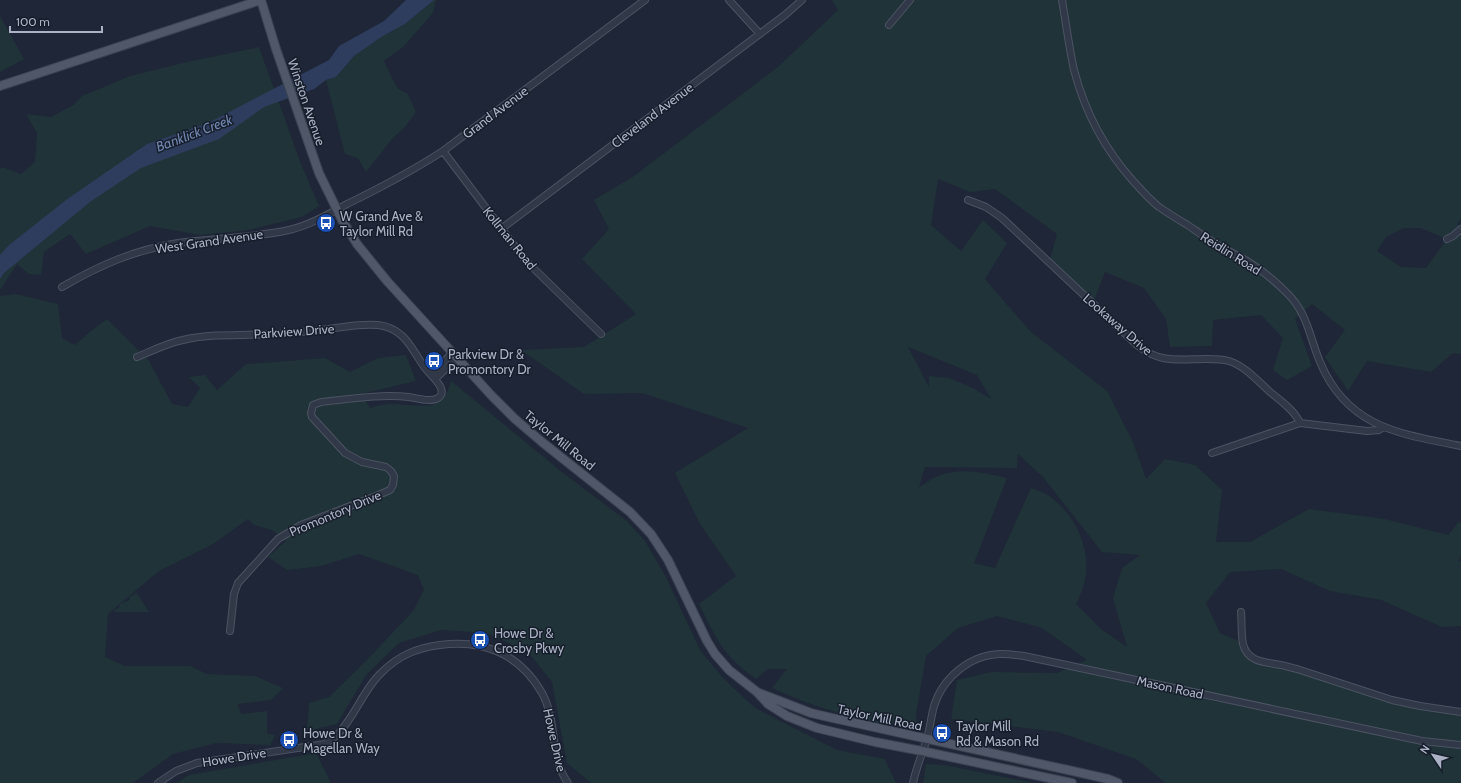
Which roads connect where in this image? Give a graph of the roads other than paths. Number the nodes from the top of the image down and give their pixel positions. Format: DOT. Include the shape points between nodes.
graph roads {
  1 [pos="261,0"];
  2 [pos="645,0"];
  3 [pos="729,0"];
  4 [pos="802,0"];
  5 [pos="910,0"];
  6 [pos="1062,0"];
  7 [pos="889,25"];
  8 [pos="760,34"];
  9 [pos="0,86"];
  10 [pos="443,151"];
  11 [pos="968,200"];
  12 [pos="336,210"];
  13 [pos="501,228"];
  14 [pos="1461,229"];
  15 [pos="1447,239"];
  16 [pos="62,287"];
  17 [pos="601,334"];
  18 [pos="455,356"];
  19 [pos="138,357"];
  20 [pos="433,377"];
  21 [pos="1300,423"];
  22 [pos="1383,427"];
  23 [pos="1461,446"];
  24 [pos="1212,453"];
  25 [pos="1241,612"];
  26 [pos="230,631"];
  27 [pos="757,692"];
  28 [pos="1461,712"];
  29 [pos="927,739"];
  30 [pos="1461,745"];
  31 [pos="922,751"];
  32 [pos="158,783"];
  33 [pos="568,783"];
  34 [pos="913,783"];
  35 [pos="1072,783"];
  36 [pos="1118,783"];
  1 -- 9 [label="main road"];
  1 -- 12 [label="main road, Winston Avenue" via="319,173"];
  2 -- 10 [label="street, Grand Avenue"];
  3 -- 8 [label="street"];
  4 -- 8 [label="street, Cleveland Avenue"];
  5 -- 7 [label="street"];
  6 -- 22 [label="street, Reidlin Road" via="1074,69 1082,95 1090,117 1109,151 1129,177 1160,208 1258,268 1292,299 1306,321 1320,363 1337,392 1348,405"];
  8 -- 13 [label="street, Cleveland Avenue"];
  10 -- 12 [label="street, Grand Avenue" via="416,169"];
  10 -- 13 [label="street, Kollman Road"];
  11 -- 21 [label="street, Lookaway Drive" via="986,207 1002,218 1149,354 1166,359 1216,359 1236,364 1287,407"];
  12 -- 16 [label="street, West Grand Avenue" via="290,230 177,243 125,256 95,268"];
  12 -- 18 [label="main road, Taylor Mill Road" via="370,262"];
  13 -- 17 [label="street, Kollman Road" via="526,261"];
  14 -- 15 [label="street"];
  18 -- 20 [label="street"];
  18 -- 27 [label="main road, Taylor Mill Road" via="515,419 630,512 651,534 668,560 711,647 729,670"];
  19 -- 20 [label="street, Parkview Drive" via="182,340 202,336 270,334 364,324 379,325 388,327 402,336"];
  20 -- 26 [label="street, Promontory Drive" via="440,385 441,392 434,400 398,396 329,401 313,405 312,417 345,453 362,462 386,467 394,476 393,485 390,490 301,525 278,539 238,583 234,594"];
  21 -- 22 [label="street" via="1367,431"];
  21 -- 24 [label="street"];
  22 -- 23 [label="street, Reidlin Road"];
  25 -- 28 [label="street" via="1243,643 1255,660 1297,669 1392,700"];
  27 -- 29 [label="main road, Taylor Mill Road" via="811,713"];
  27 -- 31 [label="main road, Taylor Mill Road" via="768,704 787,716 817,728"];
  29 -- 30 [label="street, Mason Road" via="934,706 941,689 950,677 975,660 1002,654 1024,656 1422,740"];
  29 -- 31 [label="street, Mason Road"];
  29 -- 36 [label="main road, Taylor Mill Road"];
  31 -- 34 [label="street, Mason Road"];
  31 -- 35 [label="main road, Taylor Mill Road"];
  32 -- 33 [label="street, Howe Drive" via="176,771 197,763 325,744 337,735 372,684 392,662 425,647 455,642 481,645 506,655 535,683 547,705 553,726 557,759"];
}
